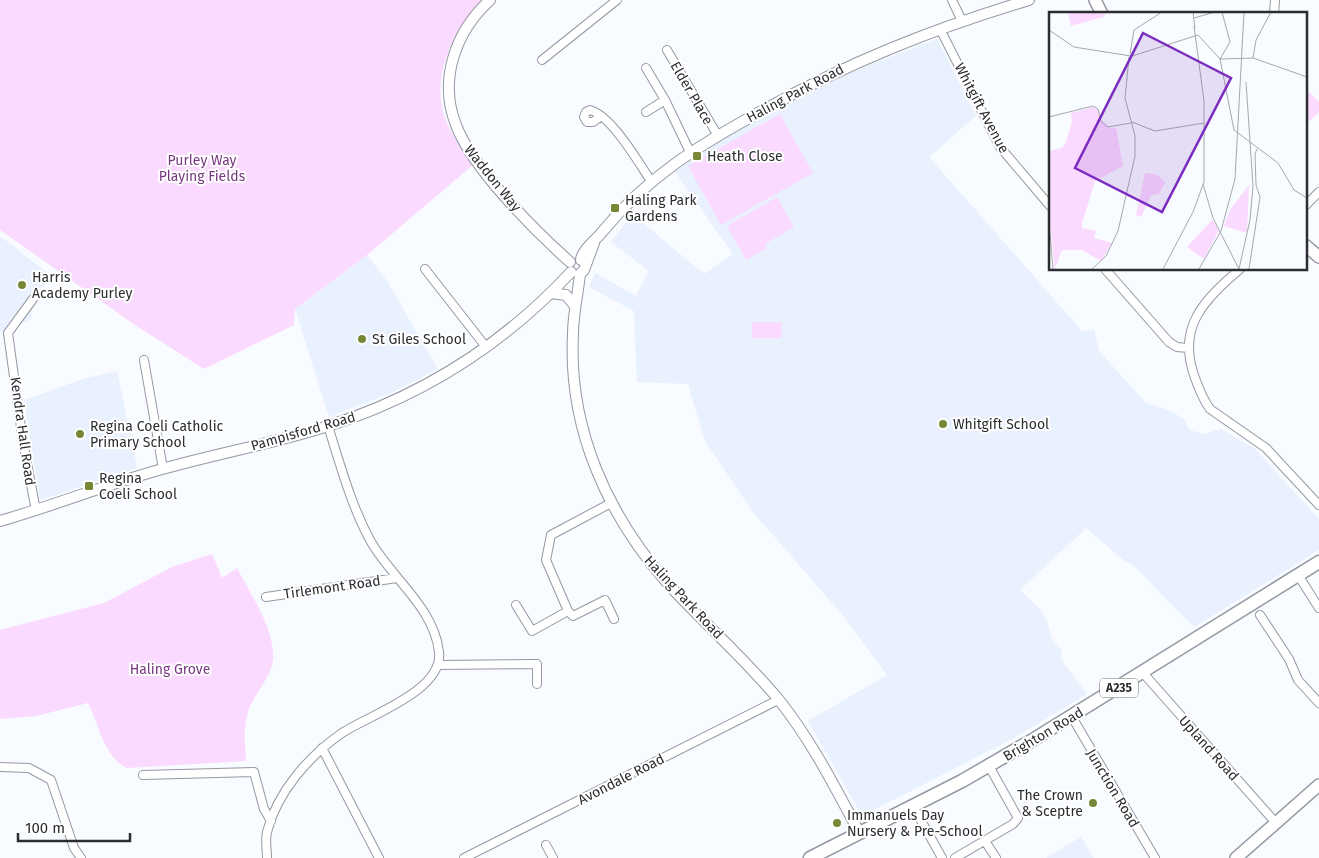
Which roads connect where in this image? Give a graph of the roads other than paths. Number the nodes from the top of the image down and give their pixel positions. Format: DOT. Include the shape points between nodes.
graph roads {
  1 [pos="490,0"];
  2 [pos="617,0"];
  3 [pos="952,0"];
  4 [pos="1030,0"];
  5 [pos="1095,0"];
  6 [pos="1101,12"];
  7 [pos="962,21"];
  8 [pos="940,29"];
  9 [pos="667,50"];
  10 [pos="542,60"];
  11 [pos="646,68"];
  12 [pos="665,100"];
  13 [pos="646,112"];
  14 [pos="601,116"];
  15 [pos="718,136"];
  16 [pos="690,152"];
  17 [pos="651,181"];
  18 [pos="1319,192"];
  19 [pos="1049,205"];
  20 [pos="1306,205"];
  21 [pos="1306,246"];
  22 [pos="1319,257"];
  23 [pos="577,267"];
  24 [pos="425,270"];
  25 [pos="1106,270"];
  26 [pos="1239,270"];
  27 [pos="551,293"];
  28 [pos="33,300"];
  29 [pos="575,306"];
  30 [pos="486,347"];
  31 [pos="1188,348"];
  32 [pos="144,360"];
  33 [pos="328,426"];
  34 [pos="163,469"];
  35 [pos="611,503"];
  36 [pos="1319,505"];
  37 [pos="36,511"];
  38 [pos="0,521"];
  39 [pos="1319,562"];
  40 [pos="1298,575"];
  41 [pos="397,578"];
  42 [pos="266,597"];
  43 [pos="516,605"];
  44 [pos="1319,608"];
  45 [pos="568,610"];
  46 [pos="1260,615"];
  47 [pos="614,619"];
  48 [pos="438,665"];
  49 [pos="1143,673"];
  50 [pos="537,684"];
  51 [pos="778,700"];
  52 [pos="1319,704"];
  53 [pos="1072,717"];
  54 [pos="322,748"];
  55 [pos="989,766"];
  56 [pos="0,767"];
  57 [pos="143,775"];
  58 [pos="1319,785"];
  59 [pos="913,806"];
  60 [pos="271,821"];
  61 [pos="1276,823"];
  62 [pos="860,832"];
  63 [pos="985,841"];
  64 [pos="546,845"];
  65 [pos="830,853"];
  66 [pos="81,858"];
  67 [pos="267,858"];
  68 [pos="379,858"];
  69 [pos="464,858"];
  70 [pos="552,858"];
  71 [pos="810,858"];
  72 [pos="942,858"];
  73 [pos="955,858"];
  74 [pos="996,858"];
  75 [pos="1155,858"];
  76 [pos="1236,858"];
  1 -- 23 [label="street, Waddon Way" via="469,23 454,53 449,90 453,118 468,148 496,184 540,233"];
  2 -- 10 [label="street"];
  3 -- 7 [label="street"];
  4 -- 7 [label="street, Haling Park Road"];
  5 -- 6 [label="main road"];
  7 -- 8 [label="street, Haling Park Road"];
  8 -- 15 [label="street, Haling Park Road" via="829,74"];
  8 -- 19 [label="street, Whitgift Avenue" via="1000,147"];
  9 -- 15 [label="street, Elder Place"];
  11 -- 12 [label="street"];
  12 -- 13 [label="street"];
  12 -- 16 [label="street"];
  14 -- 17 [label="street" via="623,140"];
  15 -- 16 [label="street, Haling Park Road"];
  16 -- 17 [label="street, Haling Park Road"];
  17 -- 23 [label="street, Haling Park Road" via="588,247"];
  18 -- 20 [label="street"];
  21 -- 22 [label="main road"];
  23 -- 27 [label="street, Pampisford Road"];
  23 -- 29 [label="street, Haling Park Road"];
  24 -- 30 [label="street"];
  25 -- 31 [label="street" via="1169,342"];
  26 -- 31 [label="street" via="1213,292 1200,309"];
  27 -- 29 [label="street" via="566,295"];
  27 -- 30 [label="street, Pampisford Road"];
  28 -- 37 [label="street, Kendra Hall Road" via="8,333"];
  29 -- 35 [label="street, Haling Park Road" via="572,359 576,399 590,453"];
  30 -- 33 [label="street, Pampisford Road" via="455,369 407,395"];
  31 -- 36 [label="street" via="1192,371 1207,406 1270,452"];
  32 -- 34 [label="street"];
  33 -- 34 [label="street, Pampisford Road"];
  33 -- 41 [label="street" via="367,535"];
  34 -- 37 [label="street, Pampisford Road"];
  35 -- 45 [label="street" via="551,535 546,560"];
  35 -- 51 [label="street, Haling Park Road" via="645,557"];
  37 -- 38 [label="street, Pampisford Road"];
  39 -- 40 [label="main road, Brighton Road / A235"];
  40 -- 44 [label="street"];
  40 -- 49 [label="main road, Brighton Road / A235"];
  41 -- 42 [label="street, Tirlemont Road"];
  41 -- 48 [label="street" via="421,608 433,630 439,652"];
  43 -- 45 [label="street" via="532,632"];
  45 -- 47 [label="street" via="574,616 605,600"];
  46 -- 52 [label="street" via="1289,659 1298,680"];
  48 -- 50 [label="street" via="537,664"];
  48 -- 54 [label="street" via="416,692 347,730"];
  49 -- 53 [label="main road, Brighton Road / A235"];
  49 -- 61 [label="street, Upland Road"];
  51 -- 62 [label="street, Haling Park Road" via="798,725"];
  51 -- 69 [label="street, Avondale Road"];
  53 -- 55 [label="main road, Brighton Road / A235"];
  53 -- 75 [label="street, Junction Road"];
  54 -- 60 [label="street" via="291,783"];
  54 -- 68 [label="street"];
  55 -- 59 [label="main road, Brighton Road / A235"];
  55 -- 63 [label="street" via="1018,818"];
  56 -- 66 [label="street" via="29,768 51,780 74,848"];
  57 -- 60 [label="street" via="254,772 264,809"];
  58 -- 61 [label="main road"];
  59 -- 62 [label="main road, Brighton Road / A235"];
  59 -- 72 [label="street"];
  60 -- 67 [label="street"];
  61 -- 76 [label="main road"];
  62 -- 65 [label="main road, Brighton Road / A235"];
  63 -- 73 [label="street"];
  63 -- 74 [label="street"];
  64 -- 70 [label="street"];
  65 -- 71 [label="main road, Brighton Road / A235"];
}
